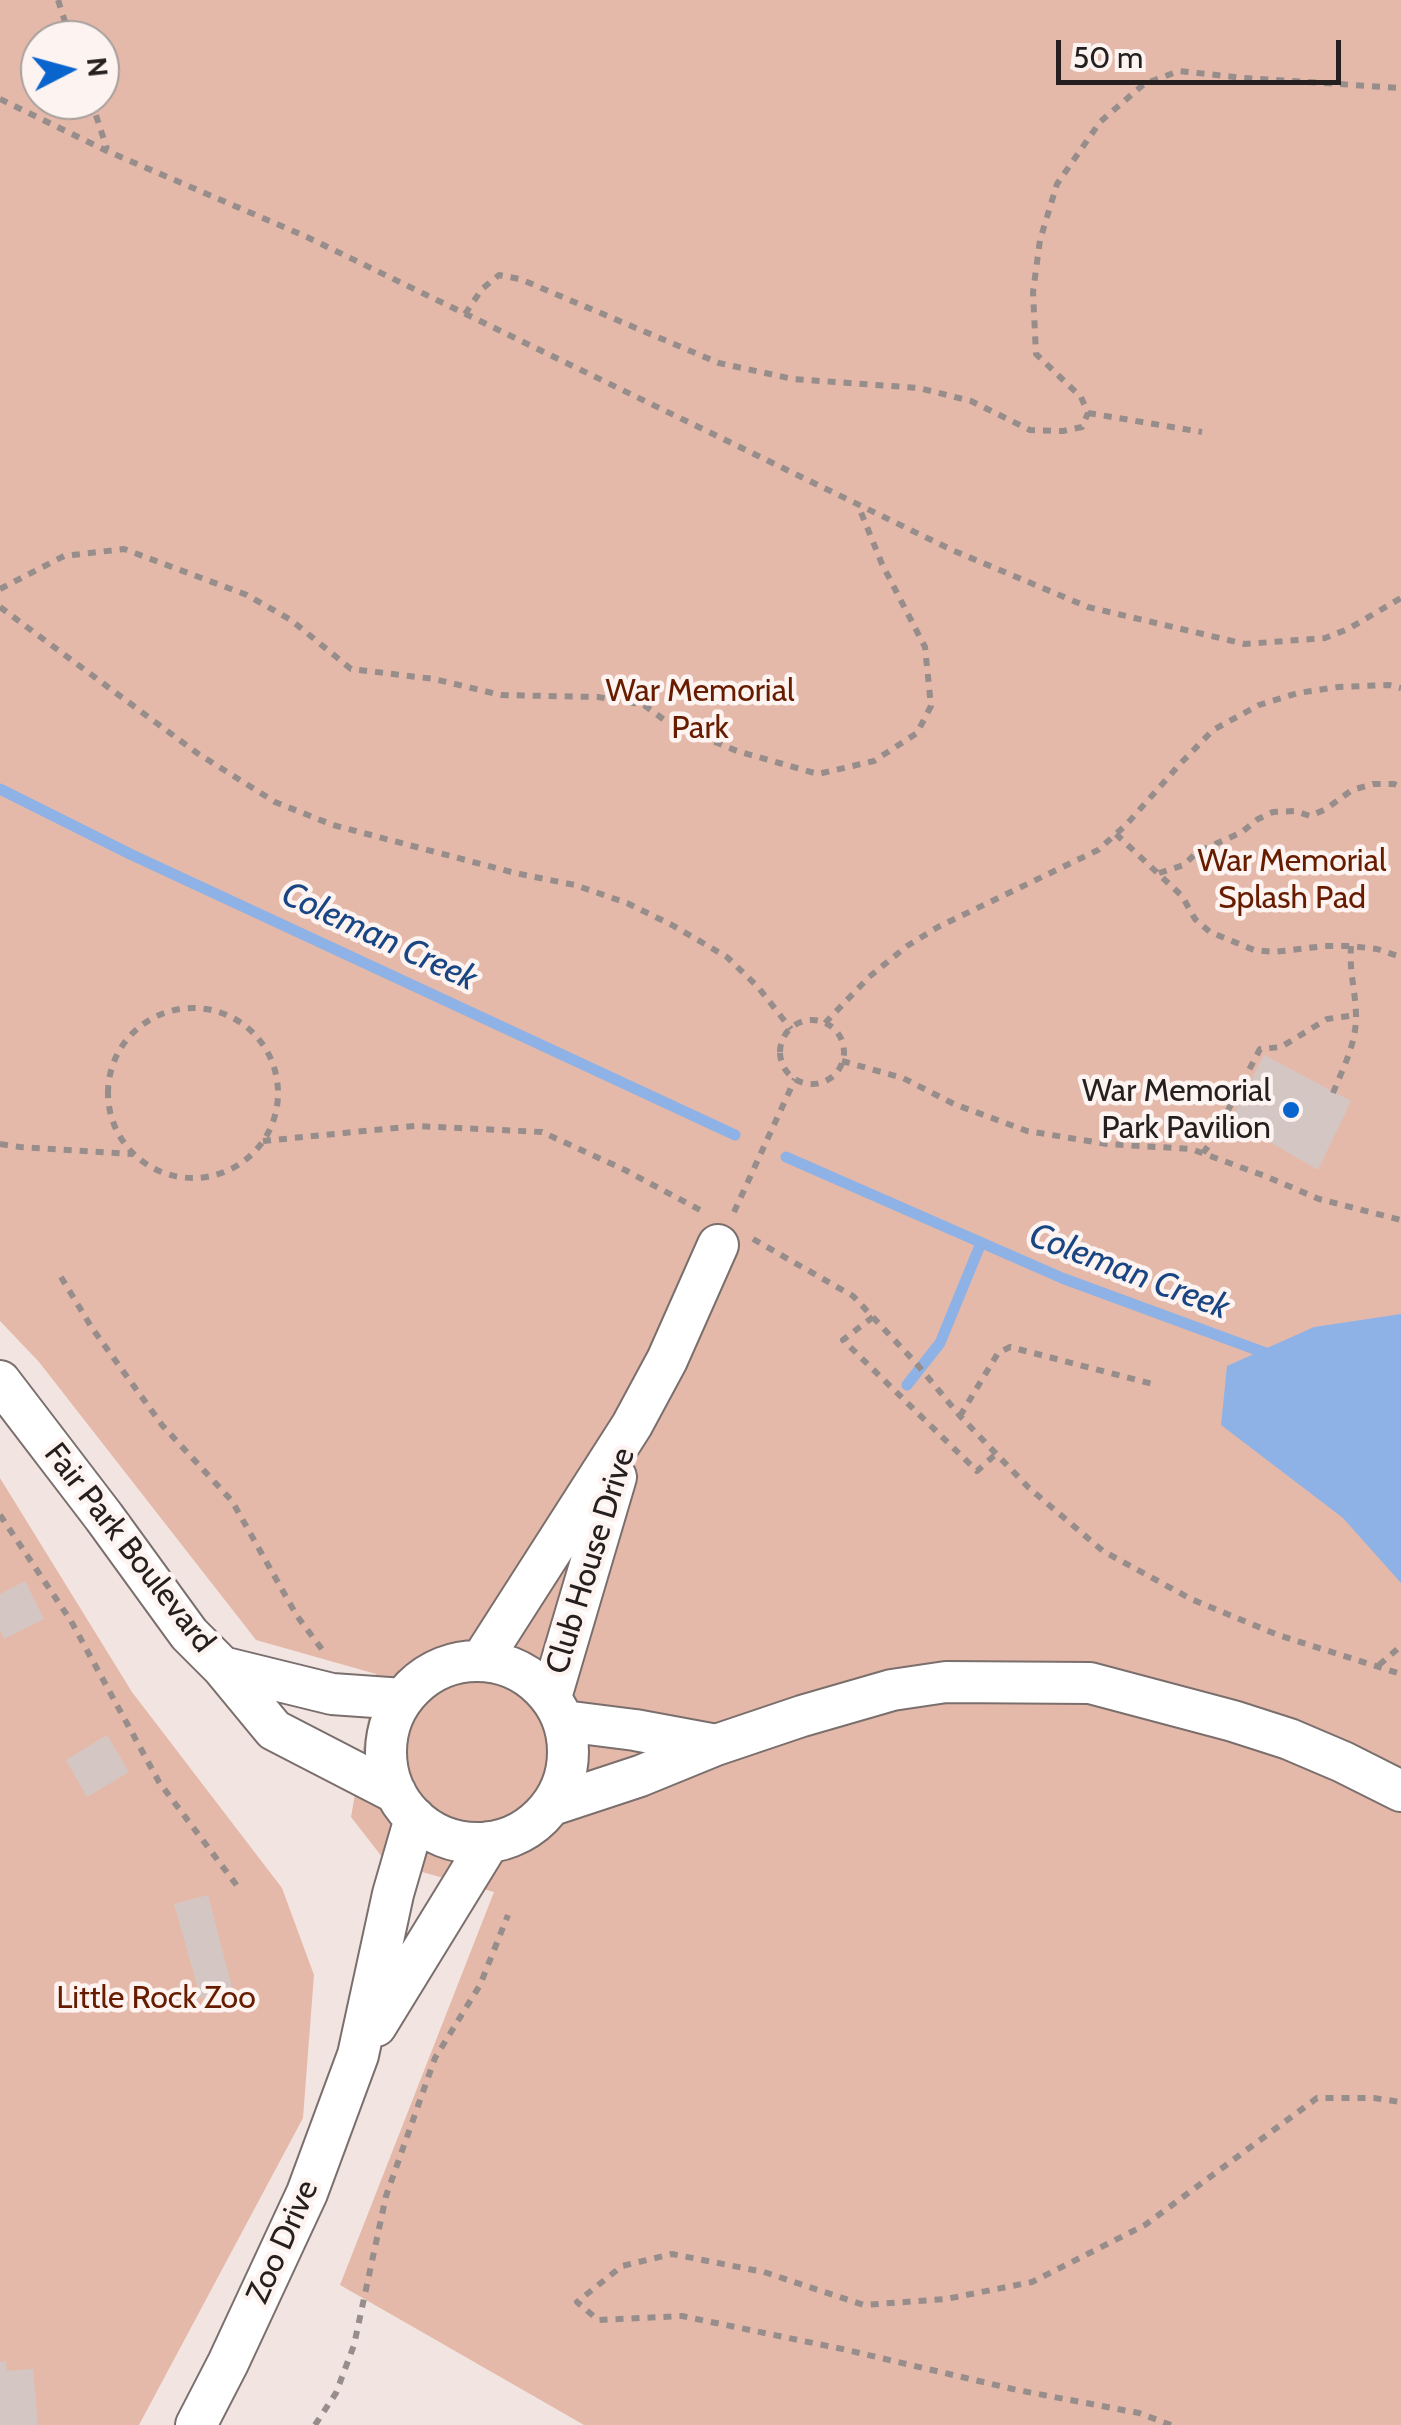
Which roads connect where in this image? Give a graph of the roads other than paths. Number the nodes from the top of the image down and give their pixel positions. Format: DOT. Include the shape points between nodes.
graph roads {
  1 [pos="724,1231"];
  2 [pos="0,1381"];
  3 [pos="632,1425"];
  4 [pos="481,1660"];
  5 [pos="222,1667"];
  6 [pos="403,1699"];
  7 [pos="557,1709"];
  8 [pos="716,1745"];
  9 [pos="1401,1791"];
  10 [pos="406,1805"];
  11 [pos="552,1805"];
  12 [pos="489,1842"];
  13 [pos="358,2055"];
  14 [pos="196,2425"];
  1 -- 3 [label="street, Club House Drive"];
  2 -- 5 [label="street, Fair Park Boulevard" via="189,1634"];
  3 -- 4 [label="street, Club House Drive"];
  3 -- 7 [label="street, Club House Drive"];
  4 -- 6 [label="street" via="434,1670"];
  4 -- 7 [label="street" via="524,1673"];
  5 -- 6 [label="street, Fair Park Boulevard" via="332,1694"];
  5 -- 10 [label="street, Fair Park Boulevard" via="274,1730"];
  6 -- 10 [label="street" via="386,1745 388,1774"];
  7 -- 8 [label="street"];
  7 -- 11 [label="street" via="569,1752"];
  8 -- 9 [label="street" via="892,1690 946,1682 1090,1684 1289,1739"];
  8 -- 11 [label="street"];
  10 -- 12 [label="street, Fair Park Boulevard" via="445,1838"];
  10 -- 13 [label="street, Zoo Drive"];
  11 -- 12 [label="street" via="529,1828"];
  12 -- 13 [label="street, Zoo Drive"];
  13 -- 14 [label="street, Zoo Drive" via="307,2193"];
}
